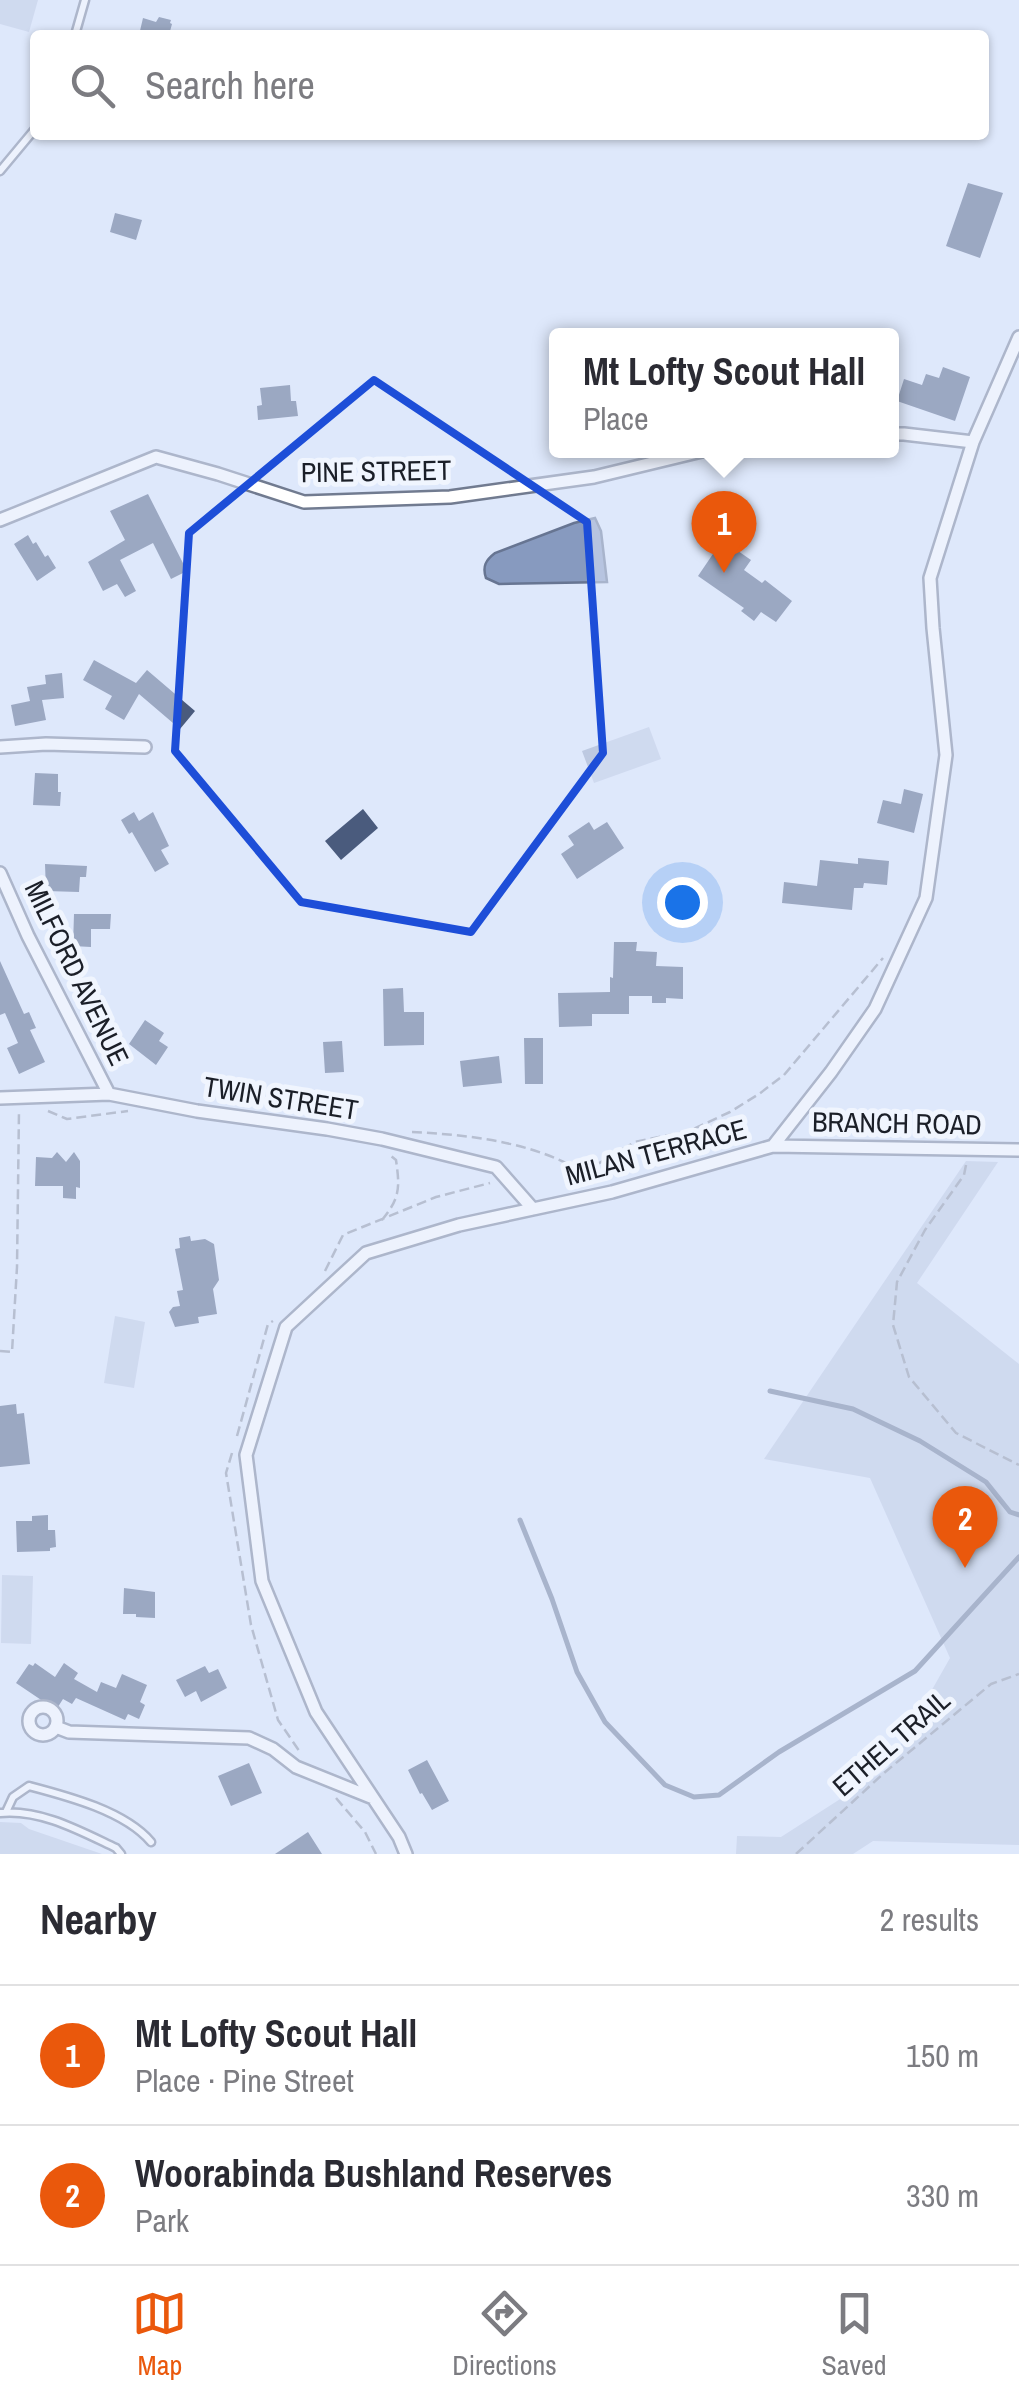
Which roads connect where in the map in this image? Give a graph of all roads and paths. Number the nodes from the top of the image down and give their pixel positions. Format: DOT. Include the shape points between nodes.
graph roads {
  1 [pos="85,0"];
  2 [pos="77,30"];
  3 [pos="30,135"];
  4 [pos="0,171"];
  5 [pos="1019,337"];
  6 [pos="899,434"];
  7 [pos="974,442"];
  8 [pos="673,458"];
  9 [pos="0,520"];
  10 [pos="145,746"];
  11 [pos="0,747"];
  12 [pos="0,874"];
  13 [pos="889,953"];
  14 [pos="109,1094"];
  15 [pos="0,1098"];
  16 [pos="20,1099"];
  17 [pos="382,1139"];
  18 [pos="773,1146"];
  19 [pos="968,1150"];
  20 [pos="1019,1150"];
  21 [pos="388,1154"];
  22 [pos="584,1172"];
  23 [pos="506,1179"];
  24 [pos="612,1192"];
  25 [pos="533,1209"];
  26 [pos="381,1221"];
  27 [pos="322,1276"];
  28 [pos="280,1316"];
  29 [pos="0,1351"];
  30 [pos="237,1436"];
  31 [pos="232,1454"];
  32 [pos="1019,1465"];
  33 [pos="1019,1674"];
  34 [pos="56,1727"];
  35 [pos="315,1773"];
  36 [pos="373,1798"];
  37 [pos="3,1812"];
  38 [pos="151,1842"];
  39 [pos="121,1854"];
  40 [pos="376,1854"];
  41 [pos="406,1854"];
  42 [pos="796,1854"];
  1 -- 2 [label="lane"];
  3 -- 4 [label="lane"];
  5 -- 7 [label="street, MILAN TERRACE"];
  6 -- 7 [label="street"];
  7 -- 18 [label="street, MILAN TERRACE" via="930,578 946,756 926,898 876,1009"];
  8 -- 9 [label="street, PINE STREET" via="594,477 450,497 304,502 156,457"];
  10 -- 11 [label="street"];
  12 -- 14 [label="street, MILFORD AVENUE"];
  13 -- 22 [label="path" via="772,1084 730,1112 689,1131 636,1142"];
  14 -- 16 [label="street, TWIN STREET"];
  14 -- 17 [label="street, TWIN STREET"];
  15 -- 16 [label="street, TWIN STREET"];
  16 -- 29 [label="path" via="12,1352"];
  17 -- 22 [label="path" via="401,1131 460,1134 534,1150"];
  17 -- 23 [label="street, TWIN STREET" via="496,1167"];
  18 -- 19 [label="street, BRANCH ROAD"];
  18 -- 24 [label="street, MILAN TERRACE"];
  19 -- 20 [label="street, BRANCH ROAD"];
  19 -- 32 [label="path" via="964,1175 897,1282 893,1324 909,1376 956,1432"];
  21 -- 26 [label="path" via="396,1160 400,1183 396,1204"];
  22 -- 24 [label="path"];
  23 -- 25 [label="street, TWIN STREET"];
  23 -- 26 [label="path" via="436,1196"];
  24 -- 25 [label="street, MILAN TERRACE"];
  25 -- 36 [label="street, MILAN TERRACE" via="366,1253 286,1327 246,1455 262,1581 316,1712"];
  26 -- 27 [label="path" via="343,1236"];
  28 -- 30 [label="path" via="268,1324"];
  31 -- 35 [label="path" via="226,1473 251,1625 278,1720"];
  33 -- 42 [label="path, ETHEL TRAIL" via="991,1684"];
  34 -- 35 [label="street" via="249,1738"];
  35 -- 36 [label="street"];
  35 -- 40 [label="path"];
  36 -- 41 [label="street, MILAN TERRACE"];
  37 -- 38 [label="lane" via="29,1786 107,1812"];
  37 -- 39 [label="lane" via="58,1821"];
}
